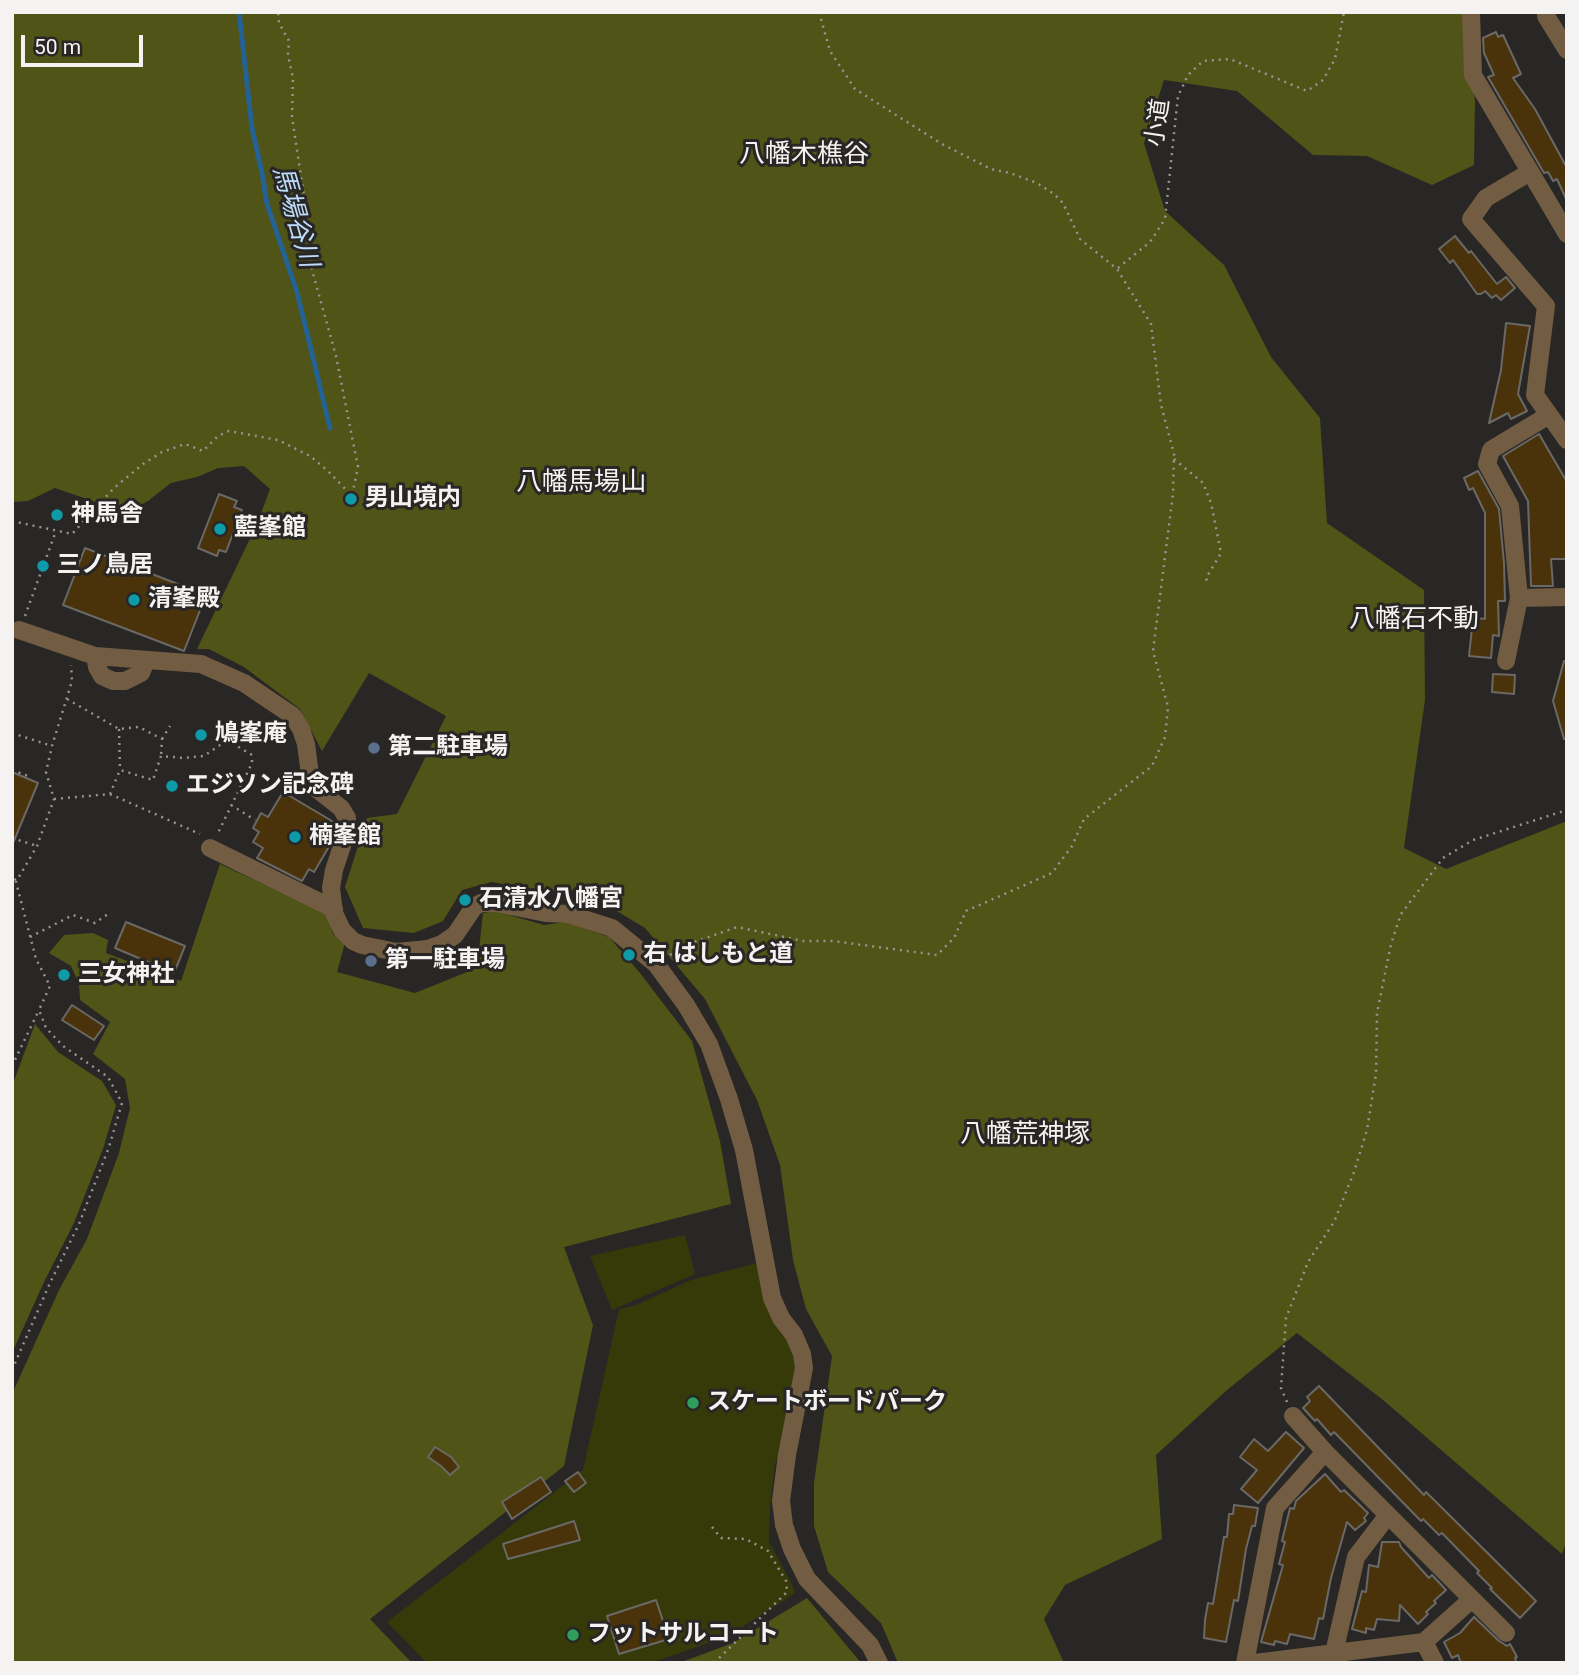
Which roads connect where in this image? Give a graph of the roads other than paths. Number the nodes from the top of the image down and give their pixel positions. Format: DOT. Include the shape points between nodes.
graph roads {
  1 [pos="1471,12"];
  2 [pos="1546,16"];
  3 [pos="1567,50"];
  4 [pos="1530,172"];
  5 [pos="1567,234"];
  6 [pos="1549,415"];
  7 [pos="1567,440"];
  8 [pos="1567,597"];
  9 [pos="1519,598"];
  10 [pos="19,630"];
  11 [pos="1506,661"];
  12 [pos="212,844"];
  13 [pos="334,909"];
  14 [pos="1293,1416"];
  15 [pos="1325,1452"];
  16 [pos="1388,1515"];
  17 [pos="1472,1599"];
  18 [pos="1506,1633"];
  19 [pos="1424,1642"];
  20 [pos="1337,1658"];
  21 [pos="879,1663"];
  22 [pos="1245,1663"];
  23 [pos="1255,1663"];
  24 [pos="1435,1663"];
  1 -- 4 [label="street" via="1473,75"];
  2 -- 3 [label="street"];
  4 -- 5 [label="street"];
  4 -- 6 [label="street" via="1486,198 1471,219 1546,306 1535,395"];
  6 -- 7 [label="street"];
  6 -- 9 [label="street" via="1490,450 1487,464 1510,506"];
  8 -- 9 [label="street"];
  9 -- 11 [label="street"];
  10 -- 13 [label="street" via="95,656 218,669 293,716 306,744 311,782 341,807 347,818 331,888"];
  12 -- 13 [label="street"];
  13 -- 21 [label="street" via="342,930 353,941 396,951 442,944 481,903 568,914 612,928 656,964 687,1004 709,1044 744,1150 772,1298 802,1354 804,1367 781,1502 784,1525 807,1579 870,1645"];
  14 -- 15 [label="street"];
  15 -- 16 [label="street"];
  15 -- 22 [label="street" via="1275,1508"];
  16 -- 17 [label="street"];
  16 -- 20 [label="street" via="1356,1557"];
  17 -- 18 [label="street"];
  17 -- 19 [label="street"];
  19 -- 20 [label="street"];
  19 -- 24 [label="street"];
  20 -- 23 [label="street"];
}
